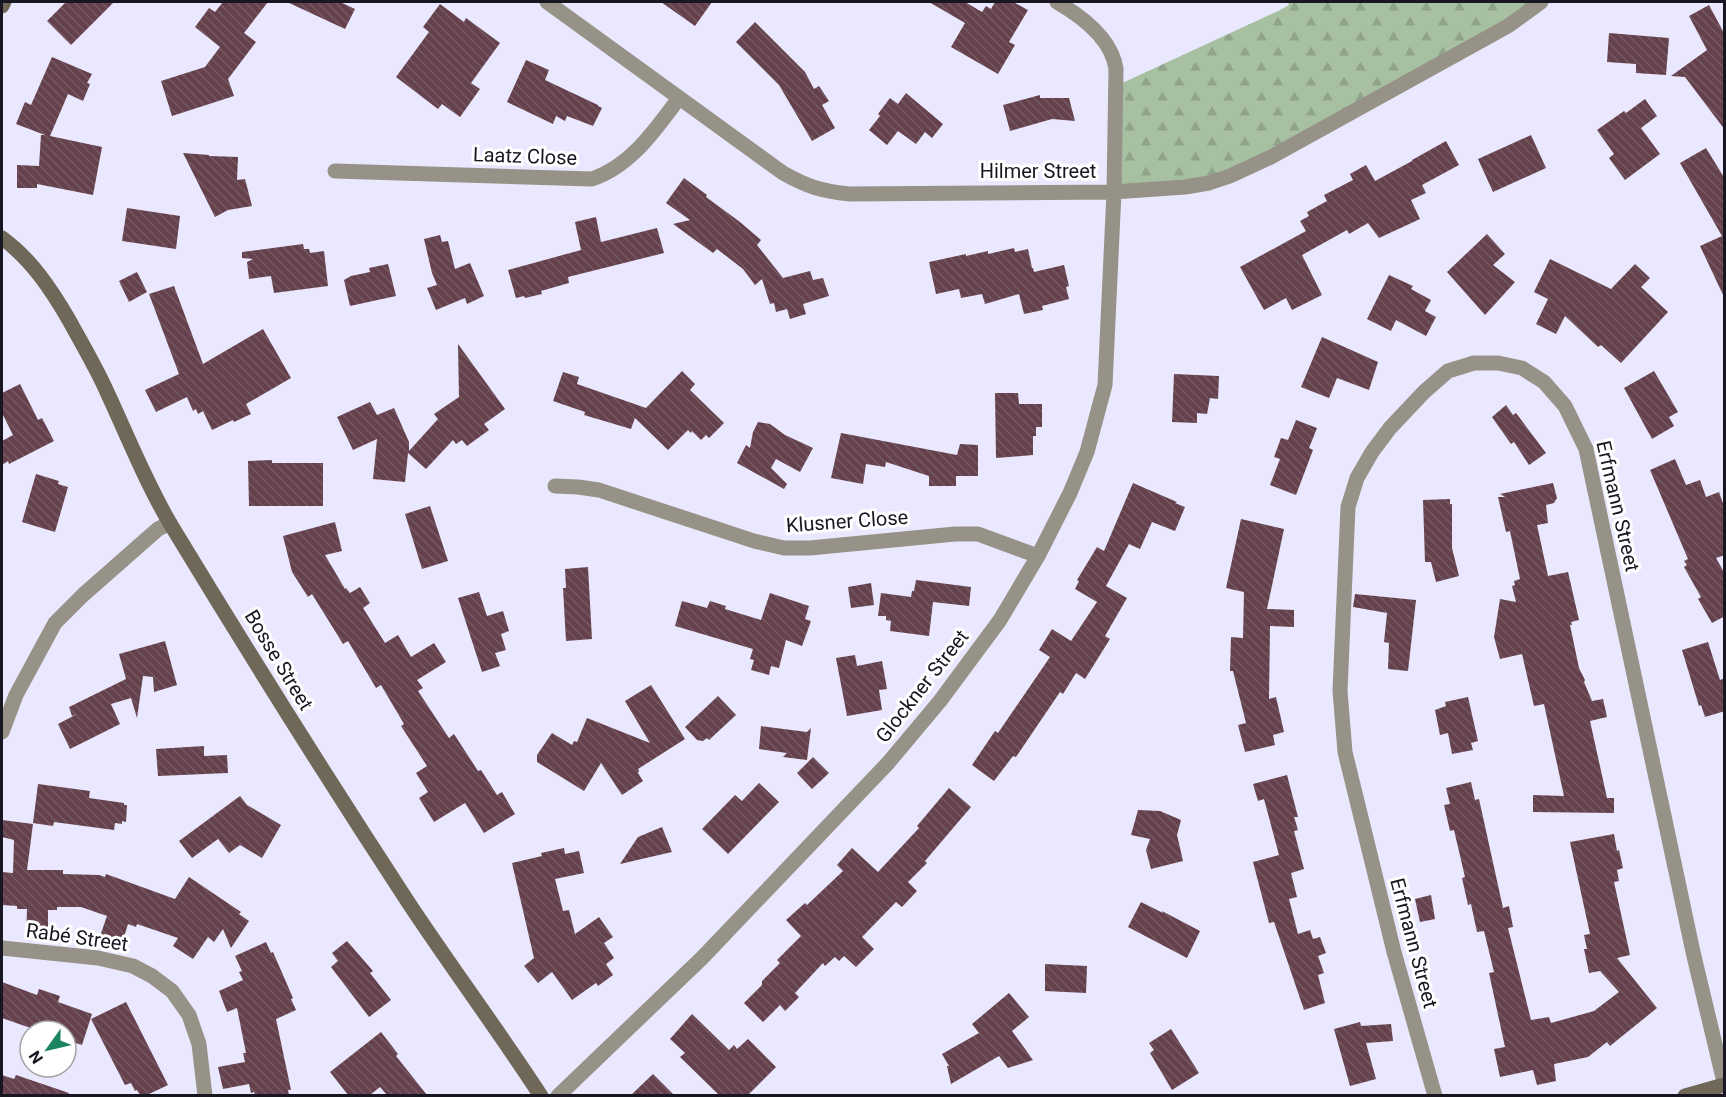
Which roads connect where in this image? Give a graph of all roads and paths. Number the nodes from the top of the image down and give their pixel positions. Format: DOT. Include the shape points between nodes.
graph roads {
  1 [pos="4,2"];
  2 [pos="547,2"];
  3 [pos="1057,2"];
  4 [pos="1541,2"];
  5 [pos="2,6"];
  6 [pos="679,98"];
  7 [pos="335,171"];
  8 [pos="1114,192"];
  9 [pos="2,238"];
  10 [pos="555,486"];
  11 [pos="170,523"];
  12 [pos="1038,556"];
  13 [pos="2,732"];
  14 [pos="2,948"];
  15 [pos="1725,1083"];
  16 [pos="205,1095"];
  17 [pos="541,1095"];
  18 [pos="558,1095"];
  19 [pos="1435,1095"];
  20 [pos="1685,1095"];
  1 -- 5 [label="street"];
  2 -- 6 [label="street, Hilmer Street"];
  3 -- 8 [label="street, Glockner Street" via="1090,25 1115,60"];
  4 -- 8 [label="street, Hilmer Street" via="1508,26 1230,176 1185,187"];
  6 -- 7 [label="street, Laatz Close" via="641,146 617,168 592,179"];
  6 -- 8 [label="street, Hilmer Street" via="783,174 826,192"];
  8 -- 12 [label="street, Glockner Street" via="1105,385 1087,452"];
  9 -- 11 [label="street, Bosse Street" via="37,271 57,299 96,369"];
  10 -- 12 [label="street, Klusner Close" via="598,490 784,548 978,534"];
  11 -- 13 [label="street" via="158,529 55,623 16,695"];
  11 -- 17 [label="street, Bosse Street" via="410,905"];
  12 -- 18 [label="street, Glockner Street" via="1000,620 888,764 702,958"];
  14 -- 16 [label="street, Rabé Street" via="98,958 133,966 172,991 189,1015 199,1044"];
  15 -- 19 [label="street, Erfmann Street" via="1693,952 1586,449 1565,406 1544,382 1522,368 1474,363 1448,372 1390,428 1358,478 1348,507 1340,691 1345,752 1394,952"];
  15 -- 20 [label="street"];
}
